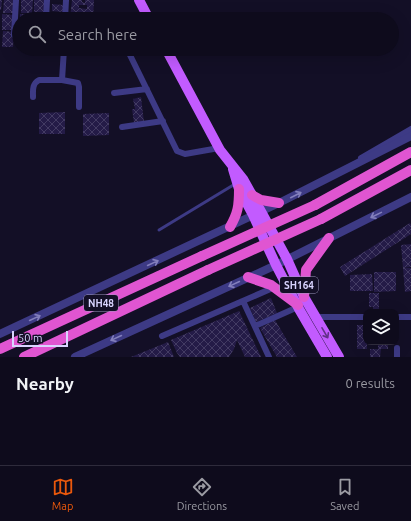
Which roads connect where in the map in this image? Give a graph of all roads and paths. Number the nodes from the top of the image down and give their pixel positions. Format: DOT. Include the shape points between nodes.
graph roads {
  1 [pos="16,0"];
  2 [pos="47,0"];
  3 [pos="66,0"];
  4 [pos="139,0"];
  5 [pos="15,12"];
  6 [pos="46,12"];
  7 [pos="65,12"];
  8 [pos="145,12"];
  9 [pos="64,56"];
  10 [pos="130,56"];
  11 [pos="170,56"];
  12 [pos="62,80"];
  13 [pos="147,89"];
  14 [pos="114,93"];
  15 [pos="33,97"];
  16 [pos="79,107"];
  17 [pos="162,121"];
  18 [pos="122,127"];
  19 [pos="411,129"];
  20 [pos="411,136"];
  21 [pos="220,149"];
  22 [pos="411,152"];
  23 [pos="232,165"];
  24 [pos="411,170"];
  25 [pos="326,180"];
  26 [pos="238,186"];
  27 [pos="252,195"];
  28 [pos="411,198"];
  29 [pos="279,203"];
  30 [pos="258,214"];
  31 [pos="230,227"];
  32 [pos="159,230"];
  33 [pos="328,238"];
  34 [pos="287,259"];
  35 [pos="276,265"];
  36 [pos="248,277"];
  37 [pos="275,287"];
  38 [pos="243,301"];
  39 [pos="300,303"];
  40 [pos="316,317"];
  41 [pos="363,317"];
  42 [pos="399,317"];
  43 [pos="411,317"];
  44 [pos="255,326"];
  45 [pos="0,334"];
  46 [pos="162,336"];
  47 [pos="397,348"];
  48 [pos="0,349"];
  49 [pos="24,357"];
  50 [pos="75,357"];
  51 [pos="269,357"];
  52 [pos="327,357"];
  53 [pos="339,357"];
  54 [pos="397,357"];
  1 -- 5 [label="street"];
  2 -- 6 [label="street"];
  3 -- 7 [label="street"];
  4 -- 8 [label="main road"];
  9 -- 12 [label="street"];
  10 -- 13 [label="street"];
  11 -- 21 [label="main road, SH164"];
  12 -- 15 [label="street" via="35,82"];
  12 -- 16 [label="street" via="78,84 80,87"];
  13 -- 14 [label="street"];
  13 -- 17 [label="street"];
  17 -- 18 [label="street"];
  17 -- 21 [label="street" via="179,153"];
  19 -- 25 [label="street"];
  20 -- 25 [label="street"];
  21 -- 23 [label="main road, SH164"];
  22 -- 48 [label="highway, NH48, bridge" via="314,204"];
  23 -- 26 [label="main road, SH164"];
  23 -- 27 [label="main road"];
  24 -- 49 [label="highway, NH48, bridge" via="321,219"];
  29 -- 25 [label="street, one-way"];
  26 -- 30 [label="main road, SH164"];
  26 -- 31 [label="highway" via="238,212"];
  26 -- 32 [label="lane"];
  27 -- 29 [label="highway" via="261,200"];
  27 -- 30 [label="main road"];
  28 -- 33 [label="street, one-way"];
  29 -- 30 [label="street"];
  30 -- 31 [label="street"];
  30 -- 34 [label="main road, SH164"];
  30 -- 35 [label="main road, SH164"];
  45 -- 31 [label="street, one-way"];
  33 -- 34 [label="street"];
  33 -- 39 [label="highway" via="306,270"];
  34 -- 35 [label="street"];
  34 -- 39 [label="main road, SH164"];
  35 -- 36 [label="street"];
  35 -- 39 [label="main road, SH164"];
  36 -- 37 [label="highway"];
  36 -- 50 [label="street, one-way"];
  37 -- 38 [label="street"];
  37 -- 39 [label="highway"];
  38 -- 44 [label="street"];
  38 -- 46 [label="street"];
  39 -- 40 [label="main road, SH164"];
  39 -- 44 [label="street"];
  39 -- 52 [label="main road, SH164"];
  40 -- 41 [label="street"];
  40 -- 53 [label="main road, SH164, one-way"];
  42 -- 43 [label="street"];
  44 -- 51 [label="street"];
  47 -- 54 [label="street"];
}
